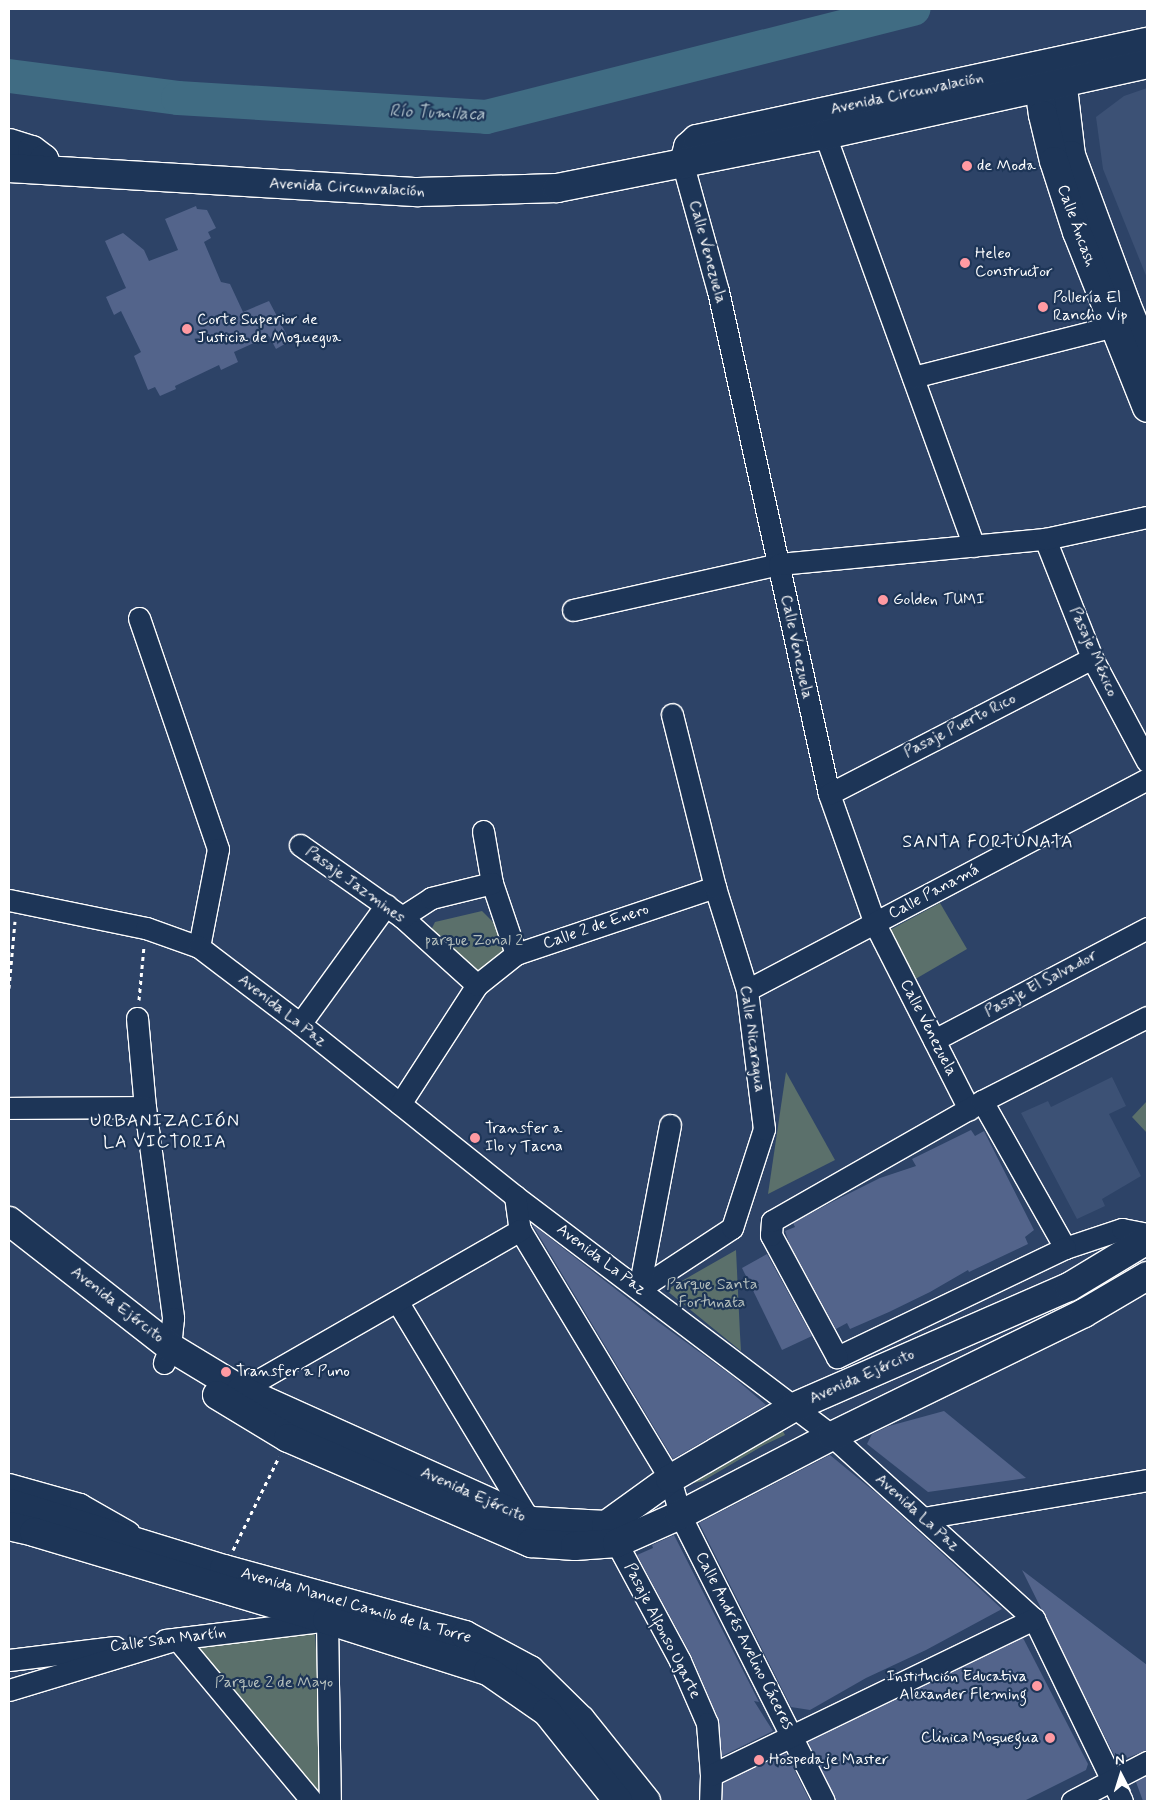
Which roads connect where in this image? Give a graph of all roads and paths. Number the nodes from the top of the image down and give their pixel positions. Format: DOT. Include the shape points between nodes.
graph roads {
  1 [pos="1147,42"];
  2 [pos="1147,64"];
  3 [pos="1049,75"];
  4 [pos="825,135"];
  5 [pos="11,152"];
  6 [pos="683,165"];
  7 [pos="1114,326"];
  8 [pos="1147,355"];
  9 [pos="913,377"];
  10 [pos="1147,408"];
  11 [pos="1147,517"];
  12 [pos="1045,539"];
  13 [pos="974,546"];
  14 [pos="779,564"];
  15 [pos="573,610"];
  16 [pos="139,618"];
  17 [pos="1092,658"];
  18 [pos="672,714"];
  19 [pos="1147,761"];
  20 [pos="1147,779"];
  21 [pos="829,794"];
  22 [pos="483,831"];
  23 [pos="300,845"];
  24 [pos="492,883"];
  25 [pos="715,886"];
  26 [pos="13,901"];
  27 [pos="394,911"];
  28 [pos="875,924"];
  29 [pos="146,928"];
  30 [pos="1147,928"];
  31 [pos="199,947"];
  32 [pos="516,954"];
  33 [pos="477,985"];
  34 [pos="9,988"];
  35 [pos="747,990"];
  36 [pos="137,1018"];
  37 [pos="1147,1018"];
  38 [pos="300,1024"];
  39 [pos="934,1040"];
  40 [pos="400,1104"];
  41 [pos="976,1105"];
  42 [pos="145,1107"];
  43 [pos="9,1108"];
  44 [pos="670,1125"];
  45 [pos="515,1196"];
  46 [pos="9,1221"];
  47 [pos="520,1230"];
  48 [pos="1147,1234"];
  49 [pos="1147,1240"];
  50 [pos="9,1242"];
  51 [pos="1064,1248"];
  52 [pos="1147,1276"];
  53 [pos="639,1289"];
  54 [pos="397,1301"];
  55 [pos="167,1355"];
  56 [pos="241,1390"];
  57 [pos="794,1406"];
  58 [pos="832,1436"];
  59 [pos="288,1438"];
  60 [pos="670,1479"];
  61 [pos="1147,1480"];
  62 [pos="9,1484"];
  63 [pos="9,1503"];
  64 [pos="680,1515"];
  65 [pos="923,1518"];
  66 [pos="9,1526"];
  67 [pos="531,1532"];
  68 [pos="612,1534"];
  69 [pos="151,1545"];
  70 [pos="224,1569"];
  71 [pos="329,1610"];
  72 [pos="1034,1619"];
  73 [pos="176,1639"];
  74 [pos="9,1660"];
  75 [pos="9,1690"];
  76 [pos="791,1735"];
  77 [pos="1147,1762"];
  78 [pos="711,1775"];
  79 [pos="1111,1781"];
  80 [pos="312,1801"];
  81 [pos="330,1801"];
  82 [pos="618,1801"];
  83 [pos="646,1801"];
  84 [pos="710,1801"];
  85 [pos="824,1801"];
  86 [pos="1072,1801"];
  87 [pos="1122,1801"];
  1 -- 3 [label="main road, Avenida Circunvalación"];
  2 -- 3 [label="main road, Avenida Circunvalación"];
  3 -- 4 [label="main road, Avenida Circunvalación"];
  3 -- 6 [label="main road, Avenida Circunvalación" via="697,139 688,147"];
  3 -- 7 [label="main road, Calle Áncash" via="1054,161 1077,232"];
  3 -- 8 [label="main road, Calle Áncash" via="1071,154"];
  4 -- 6 [label="main road, Avenida Circunvalación"];
  4 -- 9 [label="street"];
  5 -- 6 [label="main road, Avenida Circunvalación" via="32,150 44,159 50,170 418,192 557,188"];
  6 -- 14 [label="street, Calle Venezuela" via="718,291"];
  7 -- 9 [label="street"];
  7 -- 10 [label="main road, Calle Áncash"];
  9 -- 13 [label="street"];
  11 -- 12 [label="street"];
  12 -- 13 [label="street"];
  12 -- 17 [label="street, Pasaje México"];
  13 -- 14 [label="street"];
  14 -- 15 [label="street"];
  14 -- 21 [label="street, Calle Venezuela"];
  16 -- 31 [label="street" via="218,849"];
  17 -- 19 [label="street, Pasaje México"];
  17 -- 21 [label="street, Pasaje Puerto Rico"];
  18 -- 25 [label="street, Calle Nicaragua"];
  20 -- 28 [label="street, Calle Panamá"];
  21 -- 28 [label="street, Calle Venezuela"];
  22 -- 24 [label="street"];
  23 -- 27 [label="street, Pasaje Jazmines"];
  24 -- 27 [label="street"];
  24 -- 32 [label="street"];
  25 -- 32 [label="street, Calle 2 de Enero"];
  25 -- 35 [label="street, Calle Nicaragua"];
  26 -- 29 [label="street, Avenida La Paz"];
  26 -- 34 [label="path"];
  27 -- 33 [label="street, Pasaje Jazmines"];
  27 -- 38 [label="street"];
  28 -- 35 [label="street, Calle Panamá"];
  28 -- 39 [label="street, Calle Venezuela"];
  29 -- 31 [label="street, Avenida La Paz"];
  29 -- 36 [label="path"];
  30 -- 39 [label="street, Pasaje El Salvador"];
  31 -- 38 [label="street, Avenida La Paz"];
  32 -- 33 [label="street, Calle 2 de Enero"];
  33 -- 40 [label="street, Calle 2 de Enero"];
  35 -- 53 [label="street, Calle Nicaragua" via="764,1129 732,1228"];
  36 -- 42 [label="street"];
  37 -- 41 [label="street"];
  38 -- 40 [label="street, Avenida La Paz"];
  39 -- 41 [label="street, Calle Venezuela"];
  40 -- 45 [label="street, Avenida La Paz"];
  41 -- 51 [label="street, Calle Venezuela"];
  41 -- 51 [label="street" via="772,1221 771,1235 837,1357"];
  42 -- 43 [label="street"];
  42 -- 55 [label="street" via="173,1318"];
  44 -- 53 [label="street"];
  45 -- 47 [label="street"];
  45 -- 53 [label="street, Avenida La Paz"];
  46 -- 55 [label="main road, Avenida Ejército"];
  47 -- 54 [label="street"];
  47 -- 60 [label="street, Calle Andrés Avelino Cáceres"];
  48 -- 51 [label="street" via="1122,1229"];
  49 -- 57 [label="main road, Avenida Ejército" via="1069,1287"];
  50 -- 55 [label="main road, Avenida Ejército"];
  52 -- 58 [label="main road, Avenida Ejército" via="1084,1313"];
  53 -- 57 [label="street, Avenida La Paz"];
  54 -- 56 [label="street"];
  54 -- 67 [label="street"];
  55 -- 56 [label="main road, Avenida Ejército"];
  55 -- 59 [label="main road, Avenida Ejército"];
  56 -- 67 [label="main road, Avenida Ejército"];
  57 -- 58 [label="street, Avenida La Paz"];
  57 -- 60 [label="main road, Avenida Ejército"];
  58 -- 64 [label="main road, Avenida Ejército"];
  58 -- 65 [label="street, Avenida La Paz"];
  59 -- 67 [label="main road, Avenida Ejército"];
  59 -- 70 [label="path"];
  60 -- 64 [label="street, Calle Andrés Avelino Cáceres"];
  60 -- 68 [label="main road, Avenida Ejército"];
  61 -- 65 [label="street"];
  62 -- 69 [label="street" via="80,1504"];
  63 -- 69 [label="main road, Avenida Manuel Camilo de la Torre"];
  64 -- 68 [label="main road, Avenida Ejército"];
  64 -- 76 [label="street, Calle Andrés Avelino Cáceres"];
  65 -- 72 [label="street, Avenida La Paz"];
  66 -- 71 [label="main road, Avenida Manuel Camilo de la Torre"];
  67 -- 68 [label="main road, Avenida Ejército" via="575,1546"];
  68 -- 78 [label="street, Pasaje Alfonso Ugarte" via="680,1661 707,1724"];
  69 -- 70 [label="main road, Avenida Manuel Camilo de la Torre"];
  70 -- 71 [label="main road, Avenida Manuel Camilo de la Torre"];
  71 -- 73 [label="street, Calle San Martín"];
  71 -- 81 [label="street"];
  71 -- 82 [label="main road, Avenida Manuel Camilo de la Torre" via="488,1671 547,1712"];
  71 -- 83 [label="main road, Avenida Manuel Camilo de la Torre" via="464,1635 530,1670 581,1720"];
  72 -- 76 [label="street"];
  72 -- 79 [label="street, Avenida La Paz"];
  73 -- 74 [label="street, Calle San Martín"];
  73 -- 75 [label="street"];
  73 -- 80 [label="street"];
  76 -- 78 [label="street"];
  76 -- 85 [label="street, Calle Andrés Avelino Cáceres"];
  77 -- 79 [label="street"];
  78 -- 84 [label="street, Pasaje Alfonso Ugarte"];
  79 -- 86 [label="street"];
  79 -- 87 [label="street, Avenida La Paz"];
}
